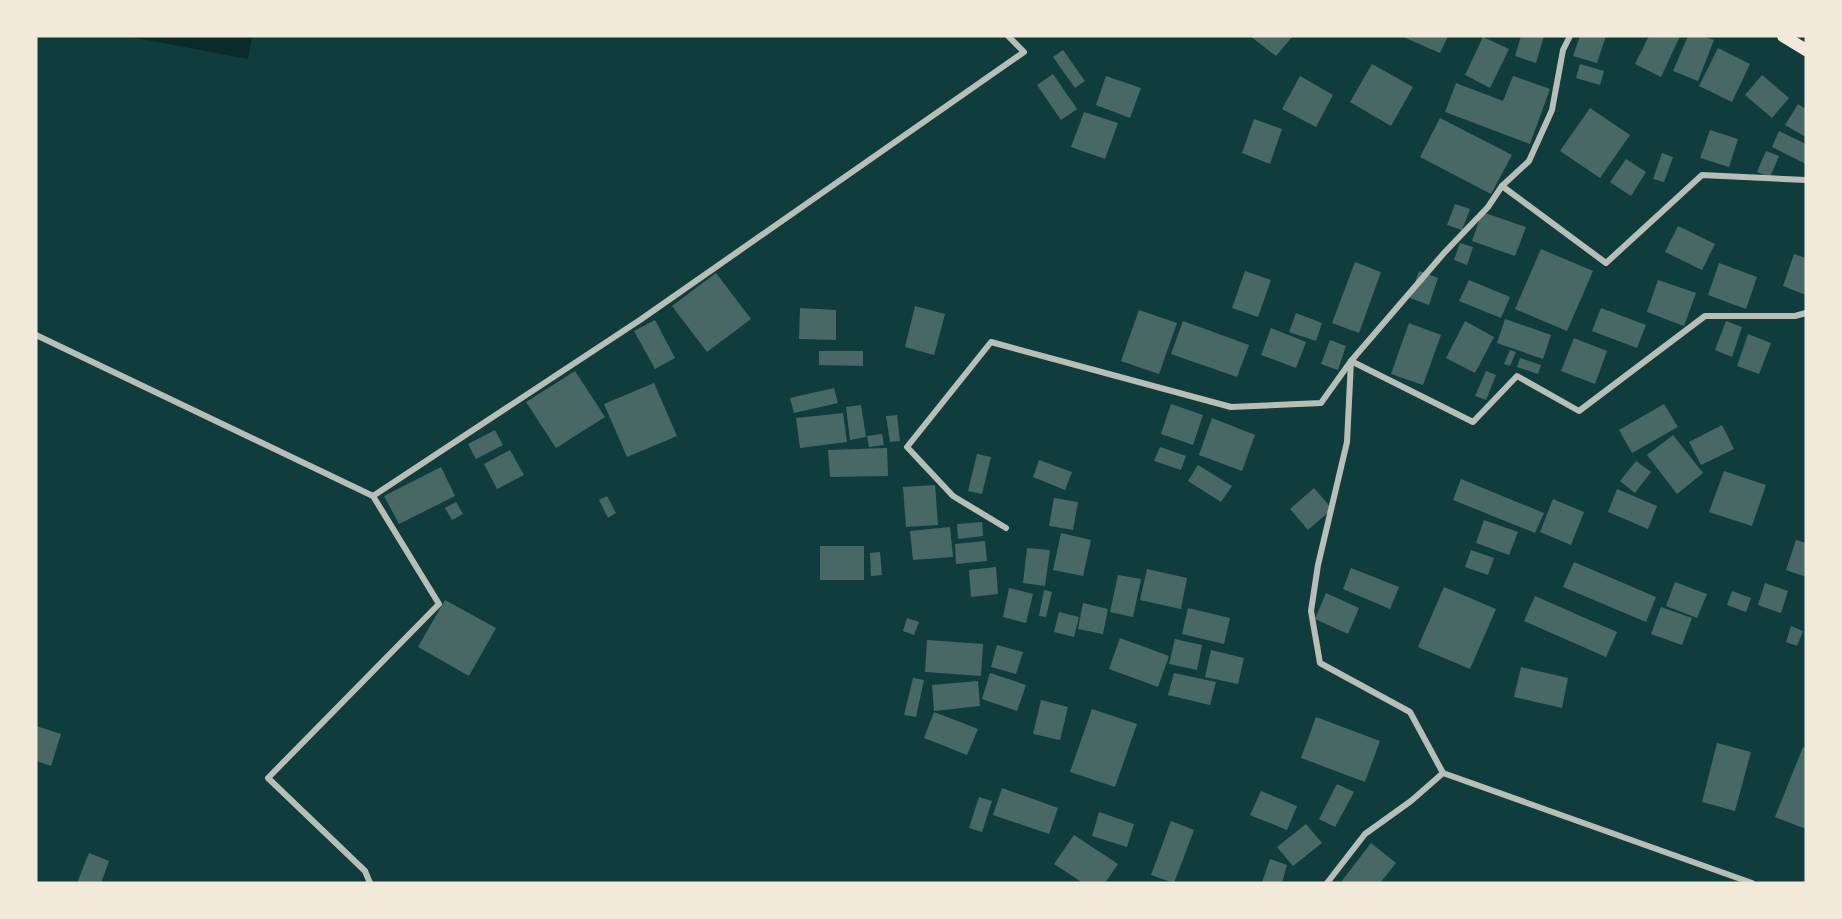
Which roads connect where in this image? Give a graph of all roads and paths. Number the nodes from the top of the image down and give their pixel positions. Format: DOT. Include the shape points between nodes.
graph roads {
  1 [pos="1008,36"];
  2 [pos="1570,36"];
  3 [pos="1783,36"];
  4 [pos="1806,50"];
  5 [pos="1806,180"];
  6 [pos="1502,186"];
  7 [pos="1806,313"];
  8 [pos="36,335"];
  9 [pos="1351,361"];
  10 [pos="373,496"];
  11 [pos="1006,528"];
  12 [pos="1443,773"];
  13 [pos="370,883"];
  14 [pos="1327,883"];
  15 [pos="1752,883"];
  1 -- 10 [label="street" via="1024,52 640,320"];
  2 -- 6 [label="street" via="1563,50 1552,110 1529,161"];
  3 -- 4 [label="main road"];
  5 -- 6 [label="street" via="1702,175 1606,263"];
  6 -- 9 [label="street" via="1488,207"];
  7 -- 9 [label="street" via="1705,316 1579,411 1517,376 1473,422"];
  8 -- 10 [label="street"];
  9 -- 11 [label="street" via="1322,403 1231,407 991,342 907,447 953,496"];
  9 -- 12 [label="street" via="1347,442 1311,611 1320,663 1410,712"];
  10 -- 13 [label="street" via="439,604 268,778 365,871"];
  12 -- 14 [label="street" via="1365,834"];
  12 -- 15 [label="street"];
}
